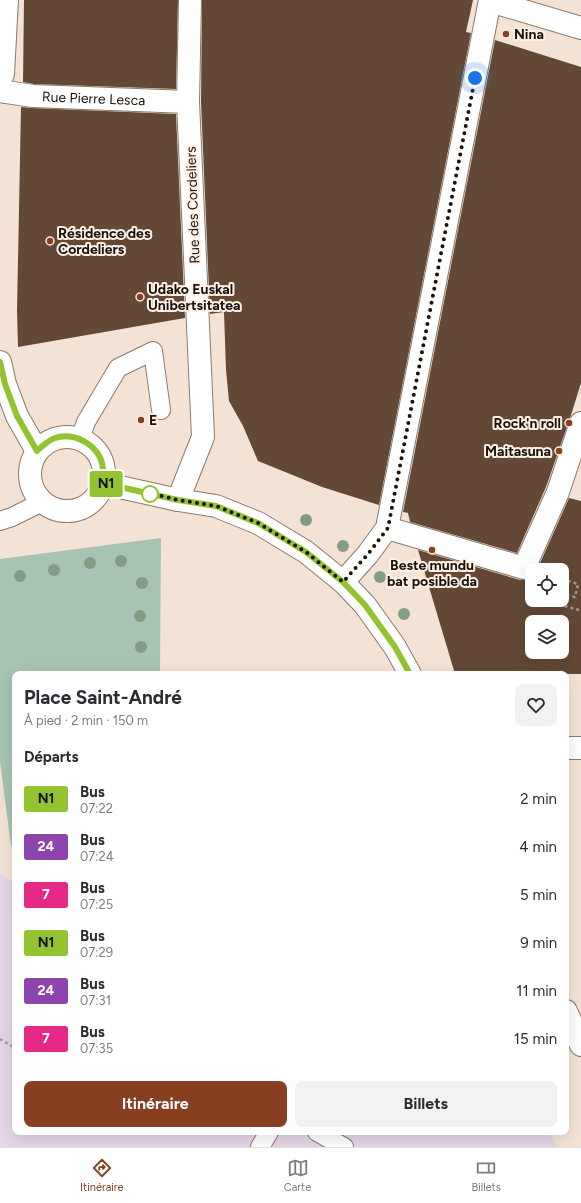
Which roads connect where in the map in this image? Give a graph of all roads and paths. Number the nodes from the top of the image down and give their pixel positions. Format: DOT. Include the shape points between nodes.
graph roads {
  1 [pos="7,0"];
  2 [pos="190,0"];
  3 [pos="490,0"];
  4 [pos="581,28"];
  5 [pos="0,75"];
  6 [pos="0,91"];
  7 [pos="188,102"];
  8 [pos="0,362"];
  9 [pos="161,410"];
  10 [pos="581,423"];
  11 [pos="80,439"];
  12 [pos="37,451"];
  13 [pos="102,483"];
  14 [pos="178,500"];
  15 [pos="42,502"];
  16 [pos="0,521"];
  17 [pos="388,528"];
  18 [pos="569,581"];
  19 [pos="343,582"];
  20 [pos="569,596"];
  21 [pos="568,607"];
  22 [pos="579,610"];
  23 [pos="408,671"];
  24 [pos="569,748"];
  25 [pos="581,748"];
  26 [pos="569,1018"];
  27 [pos="0,1040"];
  28 [pos="581,1045"];
  29 [pos="12,1046"];
  30 [pos="267,1135"];
  31 [pos="322,1135"];
  32 [pos="260,1147"];
  33 [pos="344,1147"];
  1 -- 5 [label="street" via="3,74"];
  2 -- 7 [label="street, Rue des Cordeliers"];
  3 -- 4 [label="street"];
  3 -- 17 [label="street"];
  6 -- 7 [label="street, Rue Pierre Lesca" via="34,96"];
  7 -- 14 [label="street, Rue des Cordeliers" via="203,437"];
  8 -- 12 [label="street" via="17,416"];
  9 -- 11 [label="lane" via="153,351 118,368 86,422"];
  10 -- 17 [label="street" via="558,492 524,568"];
  11 -- 12 [label="street" via="68,436 56,438"];
  11 -- 13 [label="street" via="91,446 99,456 104,469"];
  12 -- 15 [label="street" via="31,463 29,477 33,490"];
  13 -- 14 [label="street"];
  13 -- 15 [label="street" via="98,494 89,504 78,509 65,511"];
  14 -- 19 [label="street" via="216,506 258,523 306,552"];
  15 -- 16 [label="lane" via="12,518"];
  17 -- 19 [label="street"];
  18 -- 20 [label="path" via="578,584 574,597"];
  19 -- 23 [label="street" via="365,605 395,647"];
  21 -- 22 [label="path"];
  24 -- 25 [label="street"];
  26 -- 28 [label="street"];
  27 -- 29 [label="path"];
  30 -- 32 [label="lane"];
  31 -- 33 [label="lane"];
}
